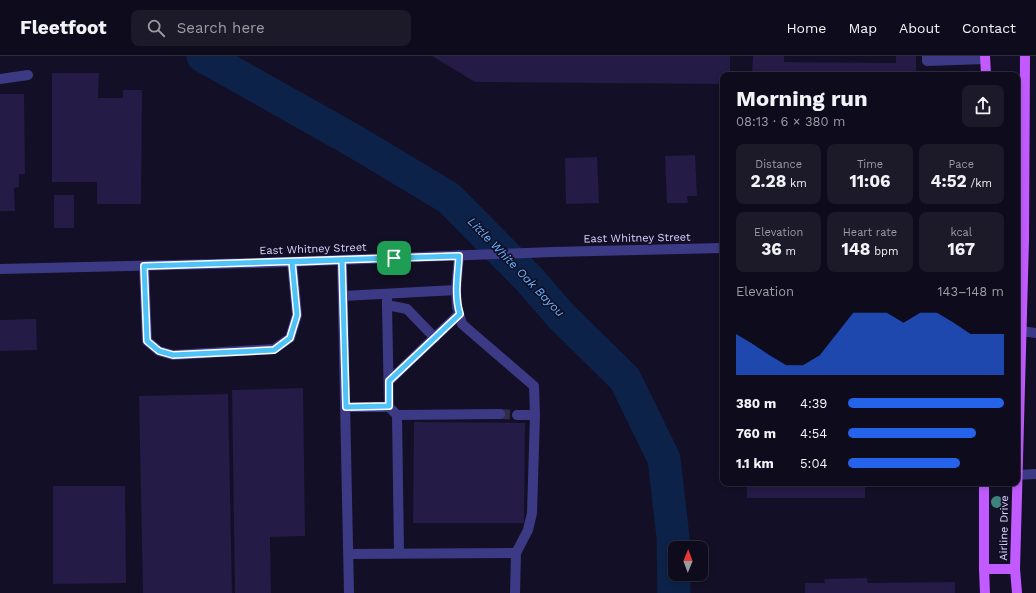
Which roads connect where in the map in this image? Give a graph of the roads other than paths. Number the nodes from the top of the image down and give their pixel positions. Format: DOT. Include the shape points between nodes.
graph roads {
  1 [pos="927,56"];
  2 [pos="1025,56"];
  3 [pos="985,57"];
  4 [pos="986,72"];
  5 [pos="28,75"];
  6 [pos="0,79"];
  7 [pos="1021,79"];
  8 [pos="1020,241"];
  9 [pos="720,248"];
  10 [pos="459,256"];
  11 [pos="342,260"];
  12 [pos="292,262"];
  13 [pos="144,266"];
  14 [pos="0,269"];
  15 [pos="456,290"];
  16 [pos="387,294"];
  17 [pos="343,296"];
  18 [pos="387,305"];
  19 [pos="460,314"];
  20 [pos="1021,332"];
  21 [pos="1036,333"];
  22 [pos="435,338"];
  23 [pos="1020,380"];
  24 [pos="389,381"];
  25 [pos="389,406"];
  26 [pos="346,407"];
  27 [pos="500,414"];
  28 [pos="397,415"];
  29 [pos="517,415"];
  30 [pos="535,415"];
  31 [pos="1036,474"];
  32 [pos="1020,475"];
  33 [pos="984,486"];
  34 [pos="1018,486"];
  35 [pos="399,553"];
  36 [pos="516,553"];
  37 [pos="348,554"];
  38 [pos="984,569"];
  39 [pos="1015,569"];
  40 [pos="349,593"];
  41 [pos="515,593"];
  42 [pos="985,593"];
  43 [pos="1017,593"];
  1 -- 3 [label="street" via="927,61"];
  2 -- 7 [label="main road, Airline Drive"];
  3 -- 4 [label="main road"];
  5 -- 6 [label="street"];
  7 -- 8 [label="main road, Airline Drive"];
  8 -- 20 [label="main road, Airline Drive"];
  9 -- 10 [label="street, East Whitney Street"];
  10 -- 11 [label="street, East Whitney Street"];
  10 -- 15 [label="street"];
  11 -- 12 [label="street, East Whitney Street"];
  11 -- 17 [label="street"];
  12 -- 13 [label="street, East Whitney Street"];
  12 -- 13 [label="street" via="297,315 290,338 274,350 173,355 159,351 147,341"];
  13 -- 14 [label="street, East Whitney Street"];
  15 -- 16 [label="street"];
  15 -- 19 [label="street"];
  16 -- 17 [label="street"];
  16 -- 18 [label="street"];
  17 -- 26 [label="street"];
  18 -- 22 [label="street" via="407,309"];
  18 -- 24 [label="street"];
  19 -- 22 [label="street"];
  19 -- 30 [label="street" via="462,324 534,386"];
  20 -- 21 [label="street"];
  20 -- 23 [label="main road, Airline Drive"];
  22 -- 24 [label="street"];
  24 -- 25 [label="street"];
  25 -- 26 [label="street"];
  25 -- 28 [label="street"];
  26 -- 37 [label="street"];
  27 -- 28 [label="street"];
  28 -- 35 [label="street"];
  29 -- 30 [label="street"];
  30 -- 36 [label="street" via="532,513 528,530"];
  31 -- 32 [label="street"];
  33 -- 38 [label="main road, Airline Drive"];
  34 -- 39 [label="main road, Airline Drive"];
  35 -- 36 [label="street"];
  35 -- 37 [label="street"];
  36 -- 41 [label="street"];
  37 -- 40 [label="street"];
  38 -- 39 [label="main road"];
  38 -- 42 [label="main road, Airline Drive"];
  39 -- 43 [label="main road, Airline Drive"];
}
